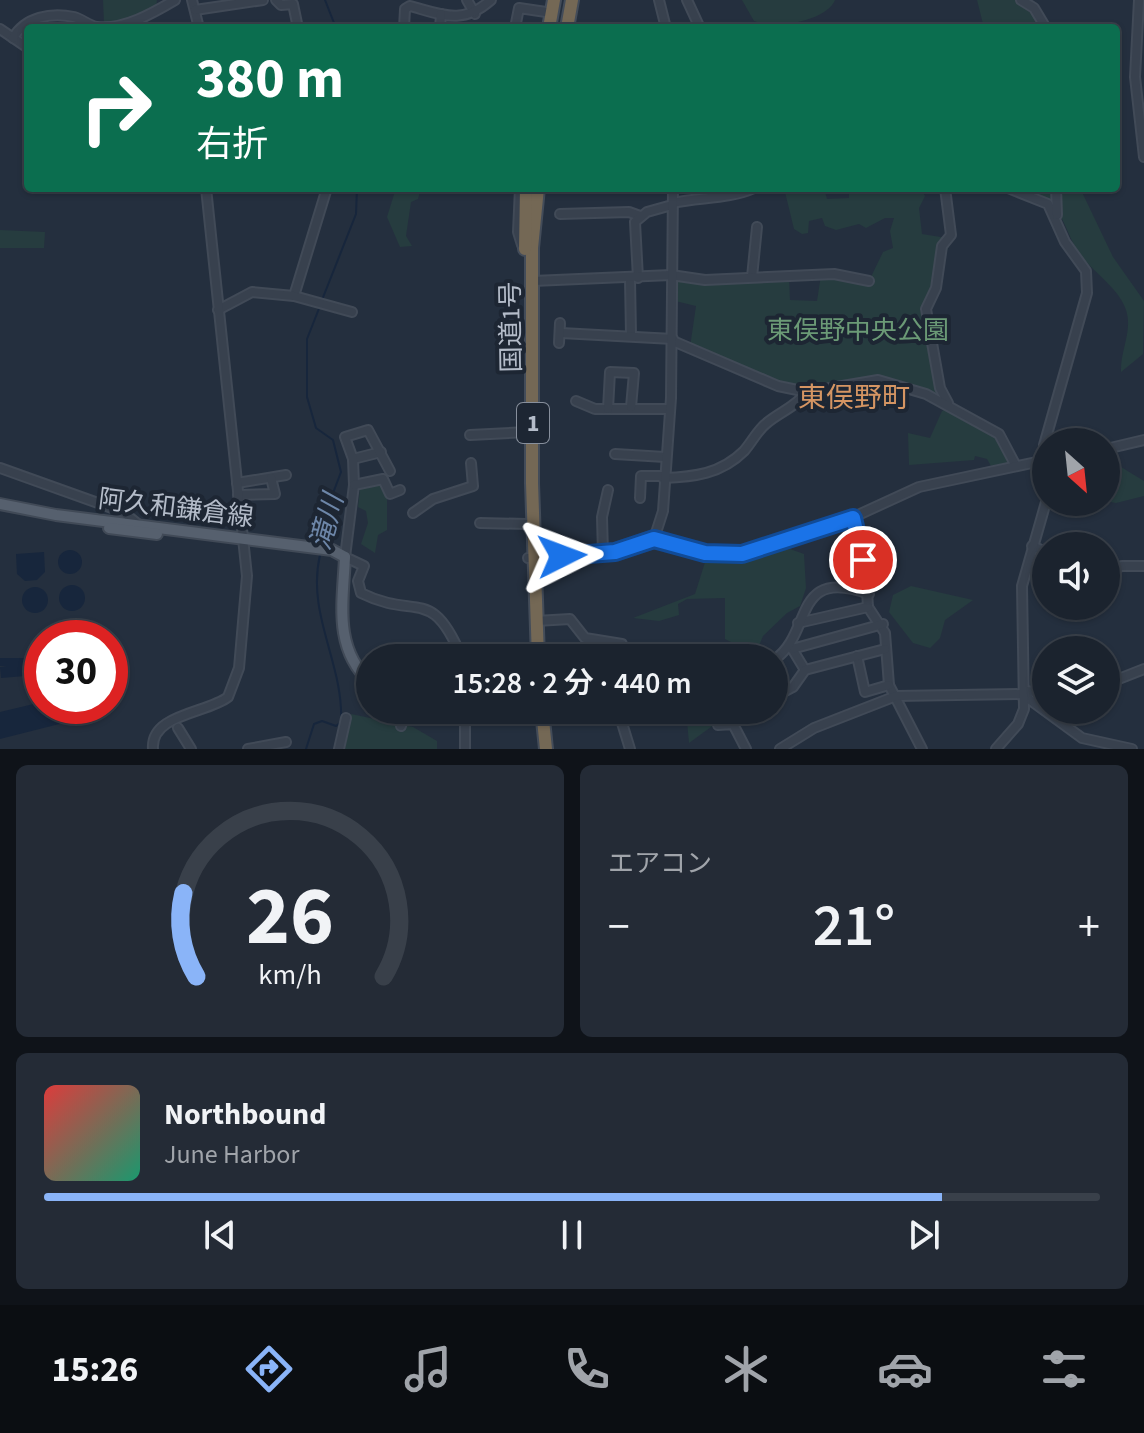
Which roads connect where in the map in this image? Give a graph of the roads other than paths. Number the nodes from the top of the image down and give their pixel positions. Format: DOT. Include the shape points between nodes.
graph roads {
  1 [pos="175,0"];
  2 [pos="192,0"];
  3 [pos="263,0"];
  4 [pos="276,0"];
  5 [pos="467,0"];
  6 [pos="491,0"];
  7 [pos="551,0"];
  8 [pos="659,0"];
  9 [pos="687,0"];
  10 [pos="1021,0"];
  11 [pos="1139,0"];
  12 [pos="569,2"];
  13 [pos="195,10"];
  14 [pos="546,12"];
  15 [pos="441,14"];
  16 [pos="475,14"];
  17 [pos="91,24"];
  18 [pos="121,24"];
  19 [pos="198,24"];
  20 [pos="297,24"];
  21 [pos="404,24"];
  22 [pos="440,24"];
  23 [pos="516,24"];
  24 [pos="546,24"];
  25 [pos="547,24"];
  26 [pos="561,24"];
  27 [pos="567,24"];
  28 [pos="665,24"];
  29 [pos="698,24"];
  30 [pos="1044,24"];
  31 [pos="0,29"];
  32 [pos="13,38"];
  33 [pos="24,45"];
  34 [pos="1144,157"];
  35 [pos="206,192"];
  36 [pos="326,192"];
  37 [pos="523,192"];
  38 [pos="534,192"];
  39 [pos="535,192"];
  40 [pos="673,192"];
  41 [pos="744,192"];
  42 [pos="946,192"];
  43 [pos="1019,192"];
  44 [pos="1056,192"];
  45 [pos="672,204"];
  46 [pos="560,214"];
  47 [pos="640,216"];
  48 [pos="757,227"];
  49 [pos="1060,230"];
  50 [pos="525,250"];
  51 [pos="671,275"];
  52 [pos="752,277"];
  53 [pos="634,279"];
  54 [pos="533,281"];
  55 [pos="869,281"];
  56 [pos="294,296"];
  57 [pos="218,310"];
  58 [pos="352,312"];
  59 [pos="560,323"];
  60 [pos="561,333"];
  61 [pos="631,335"];
  62 [pos="673,340"];
  63 [pos="559,343"];
  64 [pos="807,392"];
  65 [pos="576,401"];
  66 [pos="949,404"];
  67 [pos="631,407"];
  68 [pos="608,409"];
  69 [pos="670,409"];
  70 [pos="1049,428"];
  71 [pos="527,432"];
  72 [pos="470,435"];
  73 [pos="1144,440"];
  74 [pos="1120,446"];
  75 [pos="381,452"];
  76 [pos="615,454"];
  77 [pos="665,457"];
  78 [pos="353,459"];
  79 [pos="471,463"];
  80 [pos="1032,463"];
  81 [pos="1016,466"];
  82 [pos="0,468"];
  83 [pos="390,471"];
  84 [pos="286,475"];
  85 [pos="663,477"];
  86 [pos="271,478"];
  87 [pos="237,483"];
  88 [pos="354,485"];
  89 [pos="400,490"];
  90 [pos="608,490"];
  91 [pos="238,495"];
  92 [pos="640,498"];
  93 [pos="0,504"];
  94 [pos="0,510"];
  95 [pos="413,513"];
  96 [pos="853,518"];
  97 [pos="480,523"];
  98 [pos="527,524"];
  99 [pos="139,525"];
  100 [pos="654,539"];
  101 [pos="243,541"];
  102 [pos="1032,546"];
  103 [pos="603,554"];
  104 [pos="345,557"];
  105 [pos="531,558"];
  106 [pos="1144,566"];
  107 [pos="1120,567"];
  108 [pos="869,594"];
  109 [pos="868,607"];
  110 [pos="536,621"];
  111 [pos="798,623"];
  112 [pos="883,624"];
  113 [pos="455,644"];
  114 [pos="535,644"];
  115 [pos="536,644"];
  116 [pos="622,644"];
  117 [pos="792,648"];
  118 [pos="885,649"];
  119 [pos="788,651"];
  120 [pos="857,656"];
  121 [pos="356,666"];
  122 [pos="1144,669"];
  123 [pos="805,670"];
  124 [pos="1120,678"];
  125 [pos="889,685"];
  126 [pos="788,690"];
  127 [pos="1026,694"];
  128 [pos="1032,694"];
  129 [pos="896,696"];
  130 [pos="346,718"];
  131 [pos="465,724"];
  132 [pos="539,724"];
  133 [pos="542,724"];
  134 [pos="622,724"];
  135 [pos="733,724"];
  136 [pos="178,728"];
  137 [pos="286,742"];
  138 [pos="260,747"];
  139 [pos="188,748"];
  140 [pos="153,749"];
  141 [pos="248,749"];
  142 [pos="339,749"];
  143 [pos="465,749"];
  144 [pos="538,749"];
  145 [pos="546,749"];
  146 [pos="630,749"];
  147 [pos="746,749"];
  148 [pos="780,749"];
  149 [pos="922,749"];
  150 [pos="996,749"];
  151 [pos="1132,749"];
  1 -- 18 [label="street"];
  2 -- 13 [label="street"];
  3 -- 13 [label="street"];
  4 -- 20 [label="street" via="293,4"];
  5 -- 16 [label="street"];
  6 -- 16 [label="street"];
  7 -- 14 [label="street"];
  7 -- 25 [label="highway"];
  8 -- 28 [label="street"];
  9 -- 29 [label="street"];
  10 -- 30 [label="street"];
  11 -- 34 [label="street" via="1135,77"];
  12 -- 26 [label="highway"];
  12 -- 27 [label="highway"];
  13 -- 19 [label="street"];
  14 -- 23 [label="street" via="519,8"];
  14 -- 24 [label="street"];
  15 -- 16 [label="street"];
  15 -- 21 [label="street" via="410,6"];
  15 -- 22 [label="street"];
  17 -- 32 [label="street" via="74,17 31,19"];
  31 -- 32 [label="street"];
  32 -- 33 [label="street"];
  35 -- 57 [label="street"];
  36 -- 56 [label="street"];
  37 -- 50 [label="highway, 国道1号 / 1"];
  38 -- 50 [label="highway, 1"];
  39 -- 54 [label="highway, 国道1号 / 1"];
  40 -- 45 [label="street"];
  41 -- 45 [label="street"];
  42 -- 66 [label="street" via="951,235 942,246 936,288 926,309 940,388"];
  43 -- 49 [label="street" via="1051,208"];
  44 -- 49 [label="street"];
  45 -- 47 [label="street"];
  45 -- 51 [label="street"];
  46 -- 47 [label="street"];
  47 -- 53 [label="street" via="635,222"];
  48 -- 52 [label="street"];
  49 -- 70 [label="street" via="1086,271 1088,285"];
  50 -- 71 [label="highway, 国道1号 / 1"];
  51 -- 52 [label="street" via="705,280"];
  51 -- 53 [label="street"];
  51 -- 62 [label="street"];
  52 -- 55 [label="street" via="841,275"];
  53 -- 54 [label="street"];
  53 -- 61 [label="street"];
  54 -- 105 [label="highway, 国道1号 / 1"];
  56 -- 57 [label="street" via="252,292"];
  56 -- 58 [label="street"];
  57 -- 87 [label="street"];
  59 -- 60 [label="street"];
  60 -- 61 [label="street"];
  60 -- 63 [label="street"];
  61 -- 62 [label="street"];
  62 -- 64 [label="street" via="772,384"];
  62 -- 69 [label="street"];
  64 -- 66 [label="street" via="878,380"];
  64 -- 85 [label="street" via="764,425 729,462 703,475"];
  65 -- 68 [label="street"];
  66 -- 81 [label="street" via="1002,437"];
  67 -- 68 [label="street"];
  67 -- 68 [label="street" via="634,373 610,372"];
  67 -- 69 [label="street"];
  69 -- 77 [label="street"];
  71 -- 72 [label="street"];
  71 -- 98 [label="highway, 国道1号 / 1"];
  73 -- 74 [label="street"];
  75 -- 78 [label="street"];
  75 -- 78 [label="street" via="368,430 345,437"];
  75 -- 83 [label="street"];
  76 -- 77 [label="street"];
  77 -- 85 [label="street"];
  78 -- 88 [label="street"];
  79 -- 95 [label="street" via="473,486 433,499"];
  80 -- 81 [label="street"];
  81 -- 96 [label="street" via="919,487"];
  82 -- 99 [label="street" via="123,512"];
  84 -- 86 [label="street"];
  85 -- 92 [label="street" via="641,476"];
  85 -- 100 [label="street" via="663,511"];
  86 -- 87 [label="street"];
  86 -- 91 [label="street" via="275,494"];
  87 -- 91 [label="street"];
  88 -- 89 [label="street" via="383,479 390,494"];
  88 -- 104 [label="street"];
  90 -- 103 [label="street"];
  91 -- 101 [label="street"];
  93 -- 99 [label="main road, 阿久和鎌倉線"];
  94 -- 101 [label="main road, 阿久和鎌倉線"];
  96 -- 100 [label="street" via="742,554 705,553"];
  96 -- 108 [label="street"];
  97 -- 98 [label="street"];
  98 -- 105 [label="highway, 国道1号 / 1"];
  99 -- 101 [label="main road, 阿久和鎌倉線"];
  100 -- 103 [label="street"];
  101 -- 104 [label="main road, 阿久和鎌倉線"];
  101 -- 140 [label="street" via="247,576 234,687 215,706 164,726"];
  102 -- 127 [label="street" via="1022,586"];
  103 -- 105 [label="street"];
  104 -- 113 [label="street" via="364,566 358,581 361,593 378,601 425,607 441,617"];
  104 -- 121 [label="main road" via="344,640"];
  105 -- 110 [label="highway, 国道1号 / 1"];
  105 -- 114 [label="highway, 国道1号 / 1"];
  106 -- 107 [label="street"];
  108 -- 109 [label="street"];
  108 -- 111 [label="street" via="849,587 830,589 810,600"];
  109 -- 111 [label="street"];
  109 -- 112 [label="street"];
  110 -- 115 [label="highway, 国道1号 / 1"];
  110 -- 116 [label="street" via="570,619 585,638"];
  111 -- 117 [label="street"];
  112 -- 117 [label="street"];
  112 -- 118 [label="street"];
  117 -- 119 [label="street"];
  117 -- 123 [label="street"];
  118 -- 120 [label="street"];
  118 -- 125 [label="street"];
  120 -- 123 [label="street"];
  120 -- 125 [label="street" via="865,692"];
  122 -- 124 [label="street"];
  123 -- 126 [label="street"];
  125 -- 129 [label="street"];
  127 -- 128 [label="street"];
  127 -- 129 [label="street"];
  127 -- 150 [label="street" via="1018,724"];
  127 -- 151 [label="street" via="1082,738"];
  129 -- 148 [label="street" via="814,728"];
  129 -- 149 [label="street"];
  130 -- 142 [label="street"];
  131 -- 143 [label="street"];
  132 -- 144 [label="highway"];
  133 -- 145 [label="highway"];
  134 -- 146 [label="street"];
  135 -- 147 [label="street"];
  136 -- 139 [label="street"];
  137 -- 138 [label="street"];
  138 -- 141 [label="street"];
}
